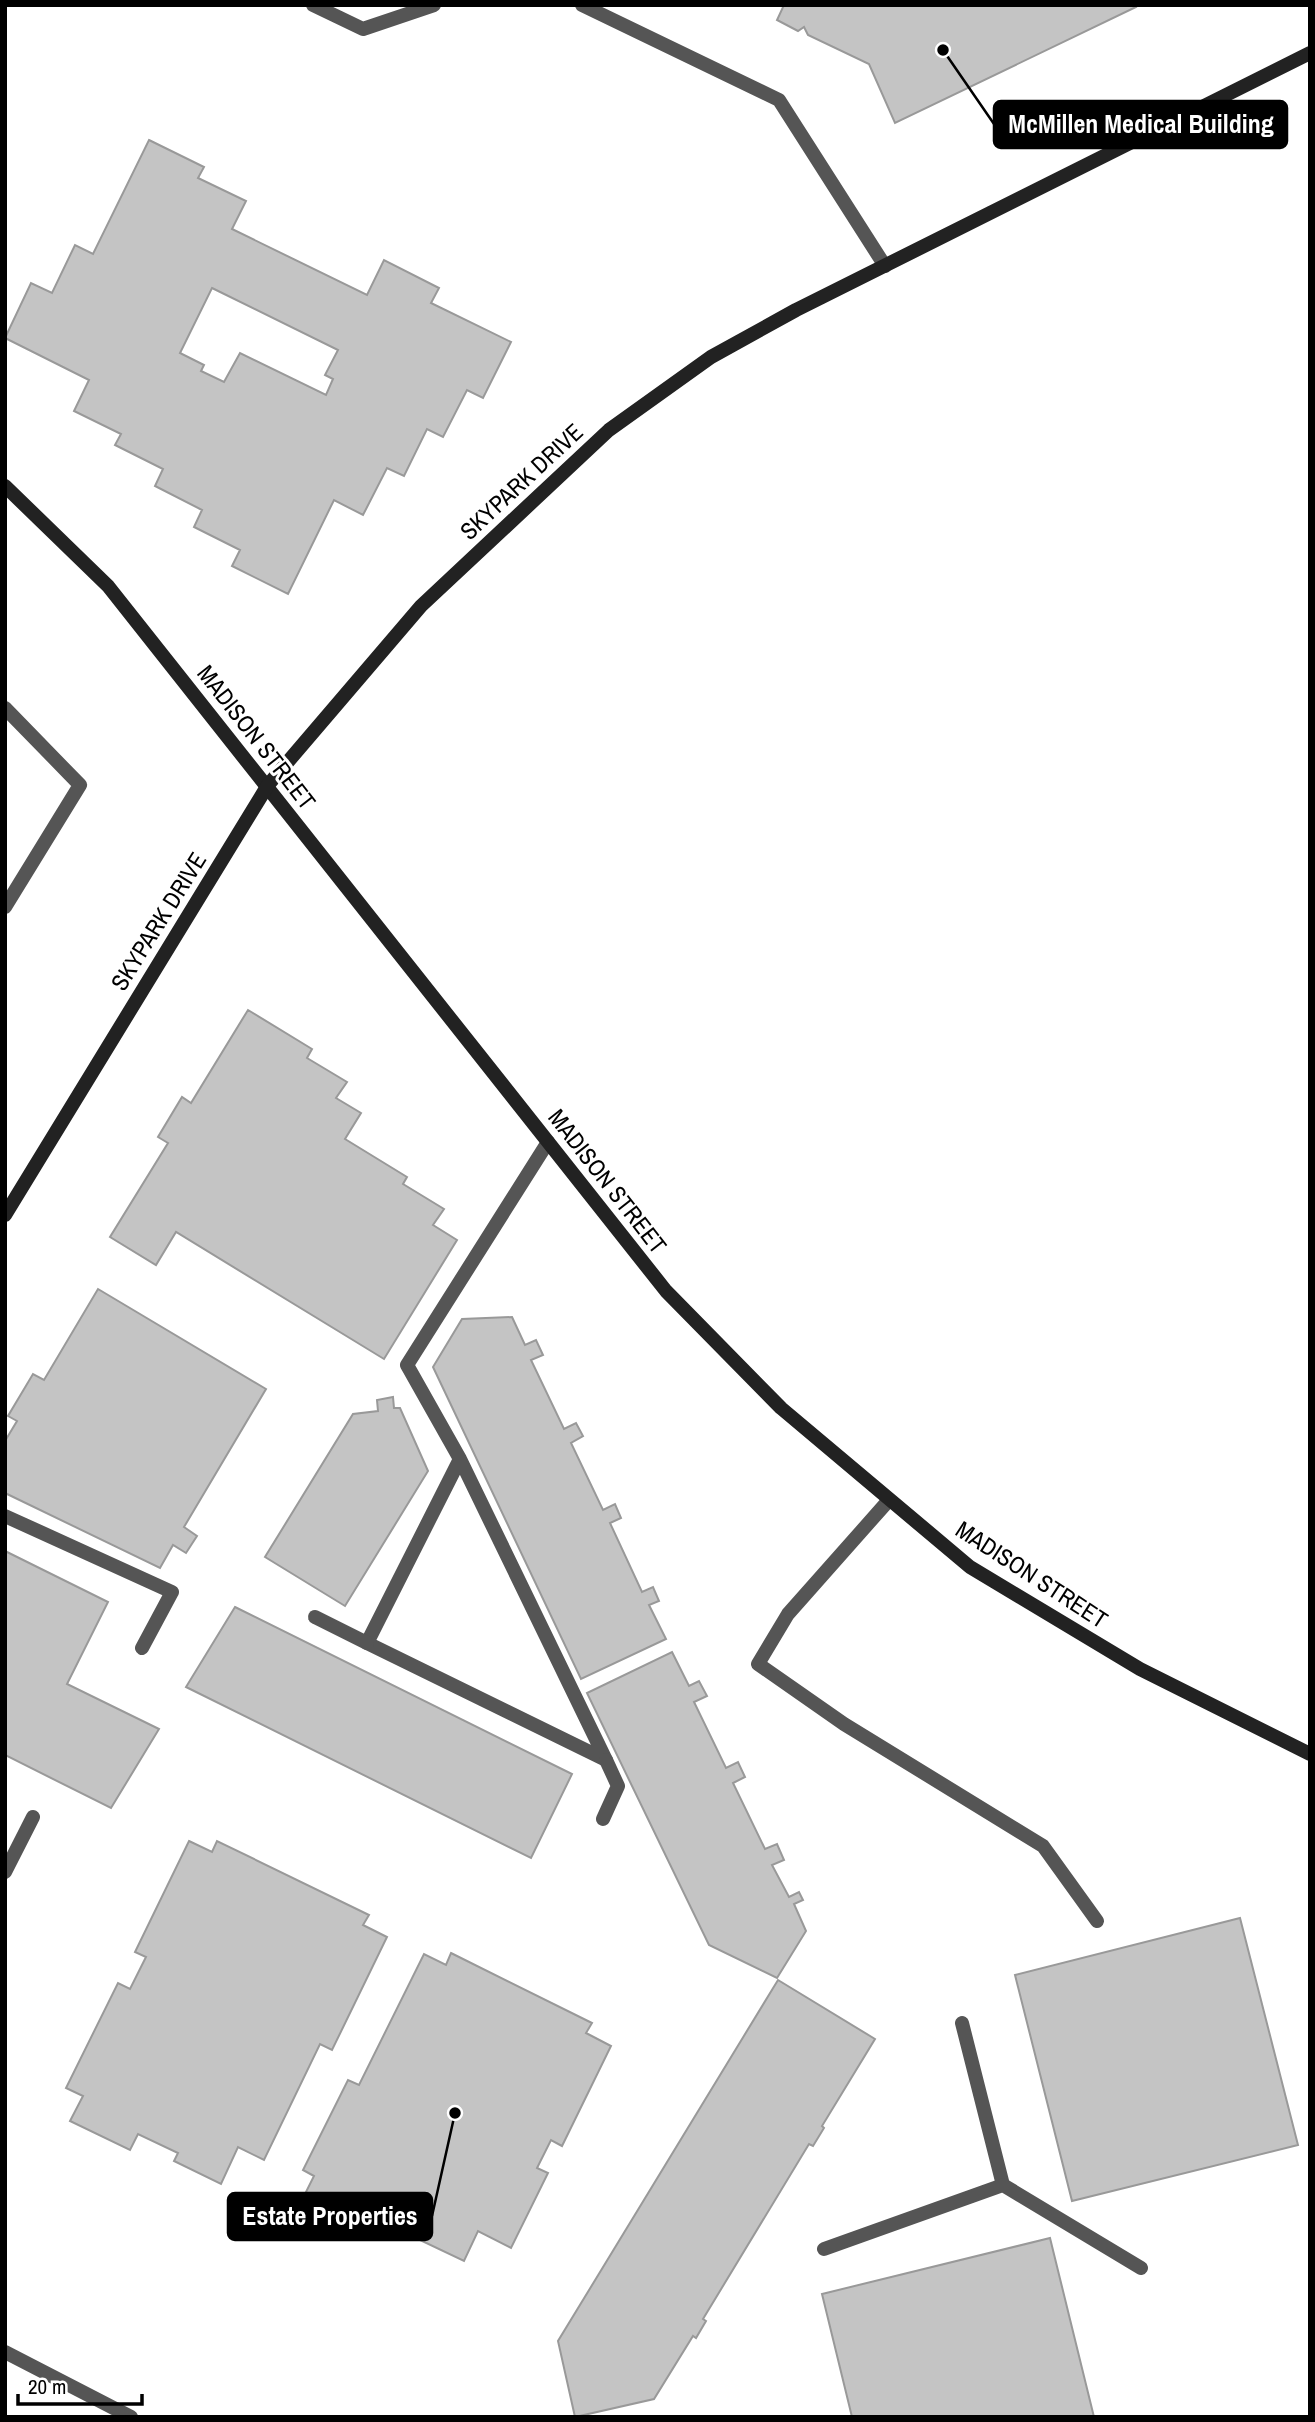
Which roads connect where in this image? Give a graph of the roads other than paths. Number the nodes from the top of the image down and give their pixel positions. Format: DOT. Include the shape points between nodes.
graph roads {
  1 [pos="313,5"];
  2 [pos="434,5"];
  3 [pos="582,5"];
  4 [pos="1310,52"];
  5 [pos="885,265"];
  6 [pos="5,486"];
  7 [pos="5,708"];
  8 [pos="268,785"];
  9 [pos="5,907"];
  10 [pos="548,1142"];
  11 [pos="5,1215"];
  12 [pos="460,1459"];
  13 [pos="889,1500"];
  14 [pos="5,1516"];
  15 [pos="315,1618"];
  16 [pos="367,1643"];
  17 [pos="142,1648"];
  18 [pos="1310,1754"];
  19 [pos="606,1760"];
  20 [pos="33,1817"];
  21 [pos="603,1819"];
  22 [pos="5,1872"];
  23 [pos="1097,1921"];
  24 [pos="962,2024"];
  25 [pos="1003,2185"];
  26 [pos="824,2249"];
  27 [pos="1141,2268"];
  28 [pos="5,2352"];
  29 [pos="131,2417"];
  1 -- 2 [label="street" via="363,29"];
  3 -- 5 [label="street" via="779,100"];
  4 -- 5 [label="main road, SKYPARK DRIVE"];
  5 -- 8 [label="main road, SKYPARK DRIVE" via="711,357 609,430 421,606"];
  6 -- 8 [label="main road, MADISON STREET" via="108,586"];
  7 -- 9 [label="street" via="80,785"];
  8 -- 10 [label="main road, MADISON STREET"];
  8 -- 11 [label="main road, SKYPARK DRIVE"];
  10 -- 12 [label="street" via="407,1365"];
  10 -- 13 [label="main road, MADISON STREET" via="666,1291 781,1408"];
  12 -- 16 [label="street"];
  12 -- 19 [label="street"];
  13 -- 18 [label="main road, MADISON STREET" via="970,1567 1128,1662"];
  13 -- 23 [label="street" via="788,1614 758,1664 844,1724 1043,1846"];
  14 -- 17 [label="street" via="172,1592"];
  15 -- 16 [label="street"];
  16 -- 19 [label="street"];
  19 -- 21 [label="street" via="618,1786"];
  20 -- 22 [label="street"];
  24 -- 25 [label="street"];
  25 -- 26 [label="street"];
  25 -- 27 [label="street"];
  28 -- 29 [label="street"];
}
